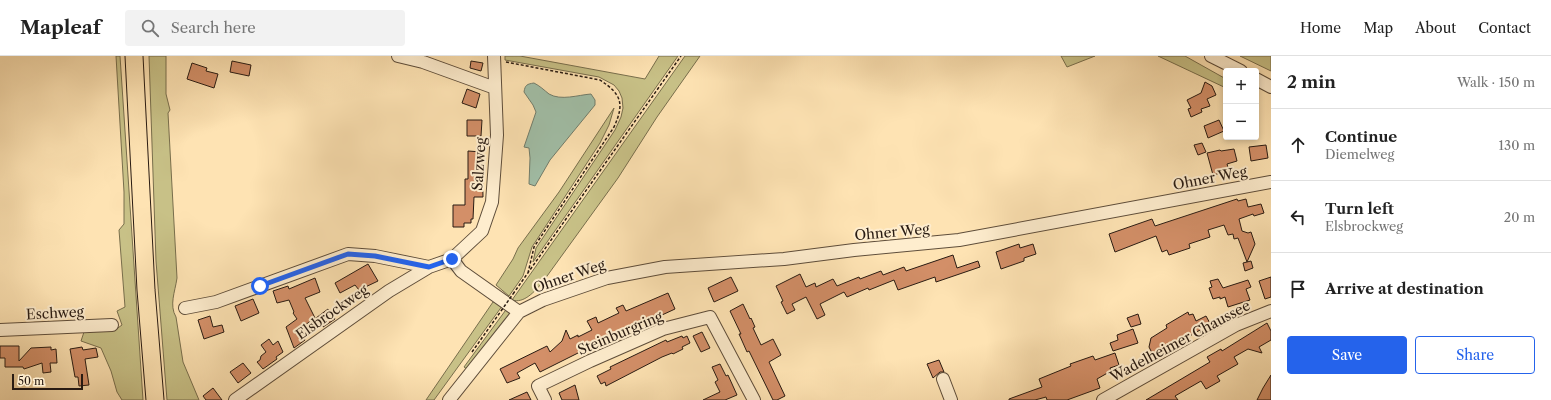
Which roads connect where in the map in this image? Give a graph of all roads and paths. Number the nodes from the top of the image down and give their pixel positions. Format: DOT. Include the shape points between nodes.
graph roads {
  1 [pos="134,56"];
  2 [pos="398,56"];
  3 [pos="681,56"];
  4 [pos="1211,56"];
  5 [pos="494,57"];
  6 [pos="1235,68"];
  7 [pos="1259,81"];
  8 [pos="1271,87"];
  9 [pos="495,88"];
  10 [pos="1269,186"];
  11 [pos="452,259"];
  12 [pos="429,267"];
  13 [pos="528,273"];
  14 [pos="184,308"];
  15 [pos="1271,310"];
  16 [pos="502,311"];
  17 [pos="519,312"];
  18 [pos="112,325"];
  19 [pos="0,330"];
  20 [pos="943,379"];
  21 [pos="155,400"];
  22 [pos="235,400"];
  23 [pos="449,400"];
  24 [pos="545,400"];
  25 [pos="754,400"];
  26 [pos="951,400"];
  27 [pos="1103,400"];
  1 -- 21 [label="highway" via="145,282"];
  2 -- 9 [label="street" via="423,62"];
  3 -- 13 [label="path"];
  4 -- 6 [label="street"];
  5 -- 9 [label="street, Salzweg"];
  5 -- 13 [label="path" via="509,63 600,80 613,89 621,107 614,127 534,247"];
  7 -- 8 [label="street"];
  9 -- 11 [label="street, Salzweg" via="496,135 492,202 482,231"];
  10 -- 17 [label="street, Ohner Weg" via="959,240 784,259 665,267 607,278 543,300"];
  11 -- 12 [label="street, Elsbrockweg"];
  11 -- 17 [label="street" via="461,271"];
  12 -- 14 [label="street" via="375,256 348,254 216,302"];
  12 -- 22 [label="street, Elsbrockweg" via="389,291"];
  13 -- 16 [label="path, bridge"];
  15 -- 27 [label="street, Wadelheimer Chaussee" via="1236,325"];
  17 -- 23 [label="street"];
  18 -- 19 [label="street, Eschweg"];
  20 -- 26 [label="street"];
  24 -- 25 [label="street, Steinburgring" via="538,386 663,329 710,317"];
}
